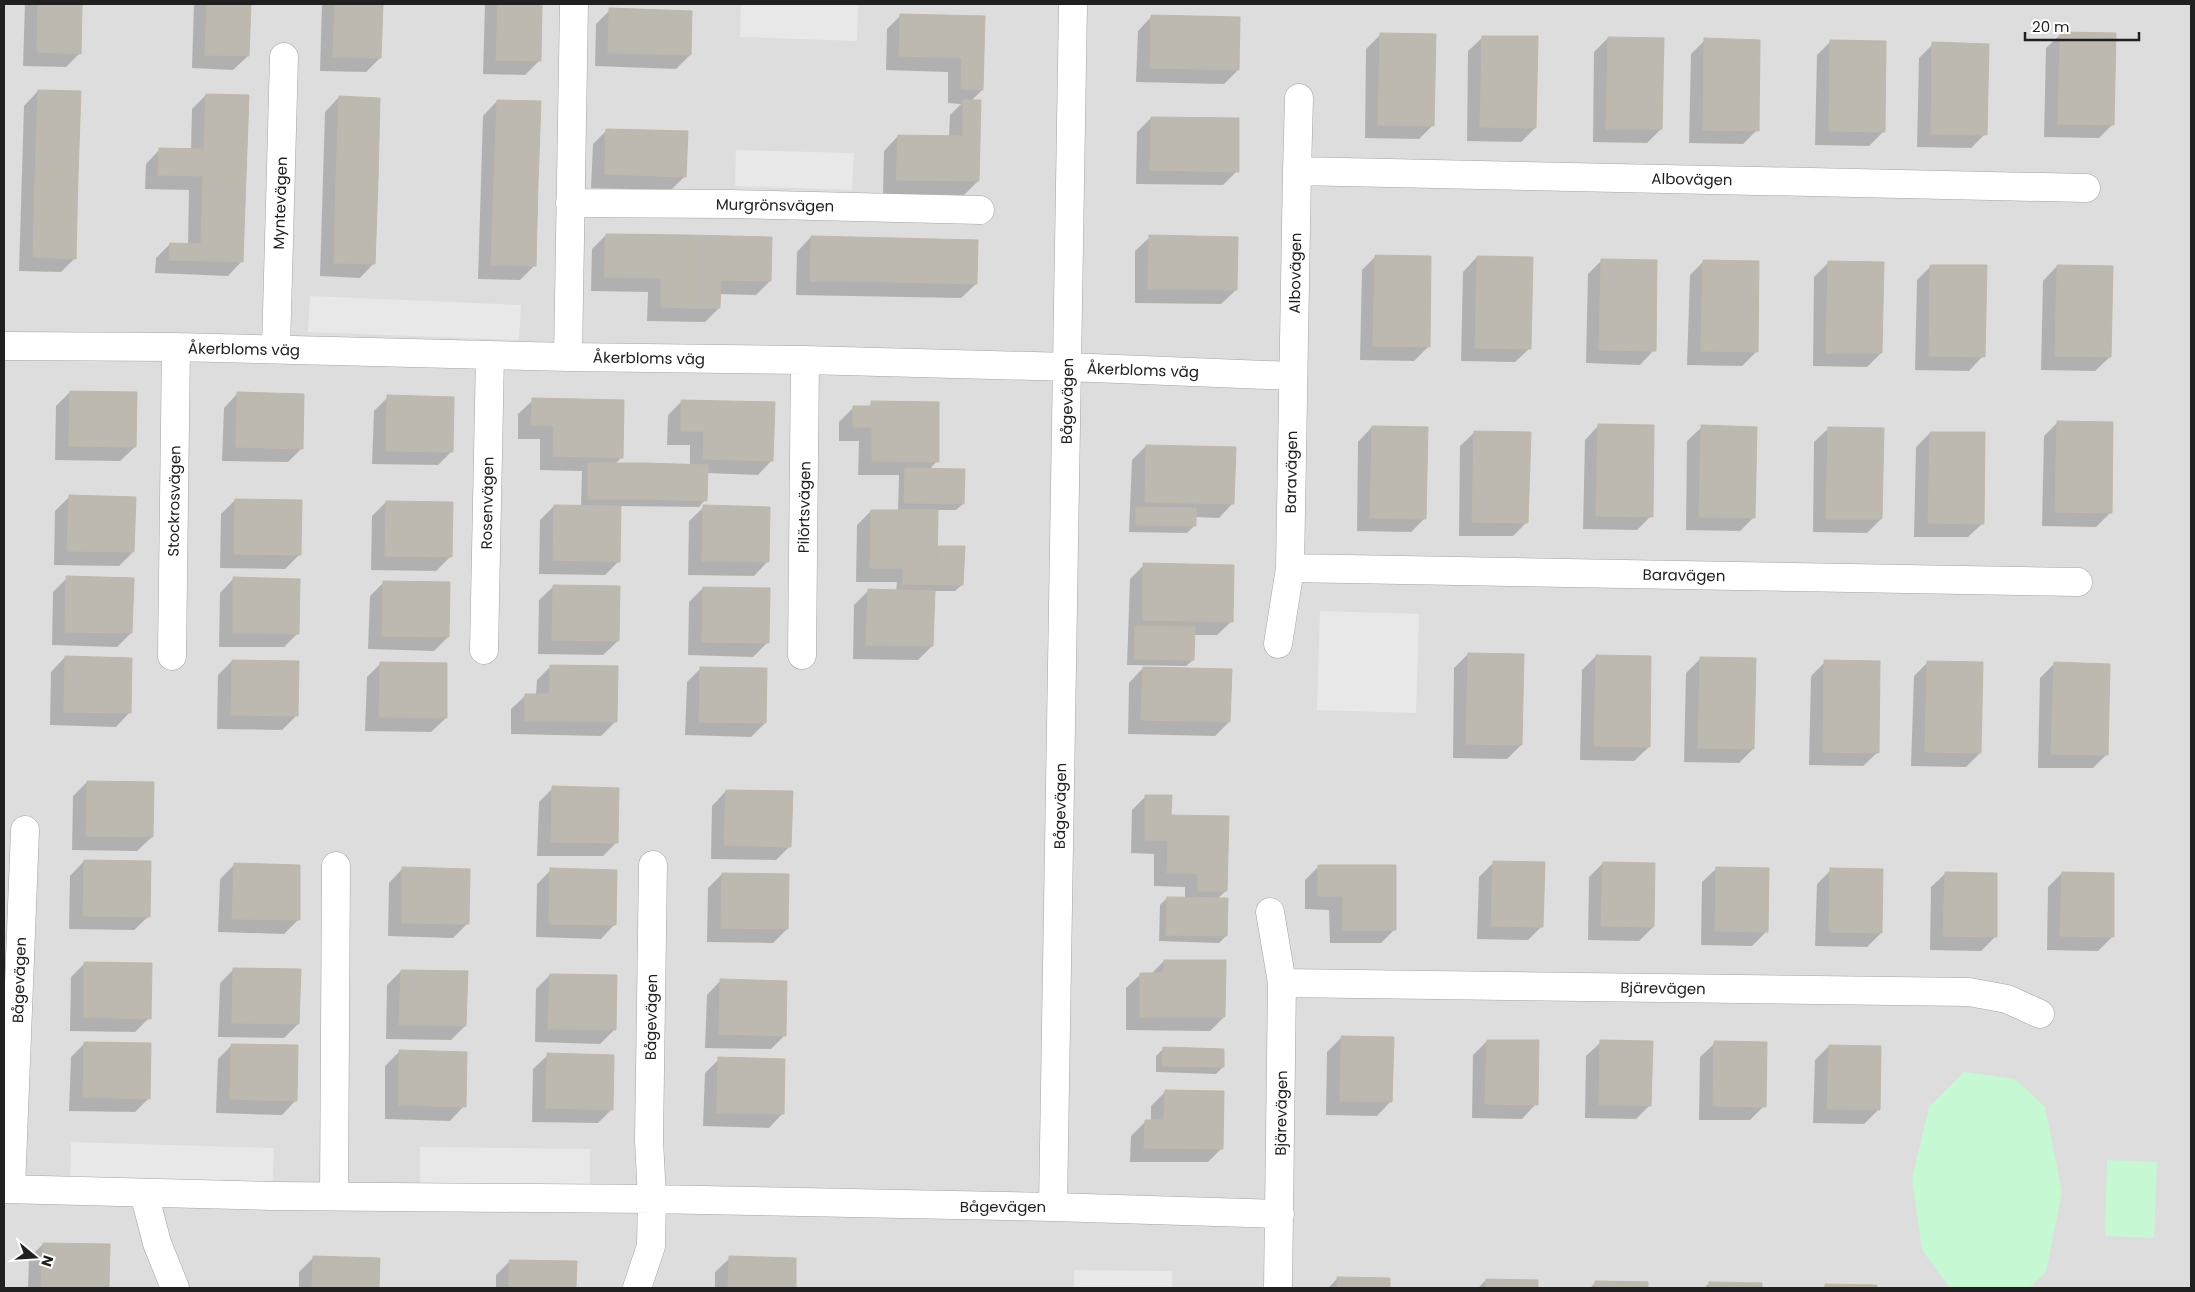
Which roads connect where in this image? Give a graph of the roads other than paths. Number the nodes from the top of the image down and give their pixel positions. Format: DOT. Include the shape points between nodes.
graph roads {
  1 [pos="574,4"];
  2 [pos="1073,4"];
  3 [pos="284,58"];
  4 [pos="1299,98"];
  5 [pos="1297,171"];
  6 [pos="2086,188"];
  7 [pos="570,203"];
  8 [pos="980,210"];
  9 [pos="4,346"];
  10 [pos="176,347"];
  11 [pos="276,349"];
  12 [pos="490,356"];
  13 [pos="568,357"];
  14 [pos="805,360"];
  15 [pos="1068,367"];
  16 [pos="1293,376"];
  17 [pos="1290,568"];
  18 [pos="2078,582"];
  19 [pos="1278,644"];
  20 [pos="484,650"];
  21 [pos="802,655"];
  22 [pos="172,656"];
  23 [pos="25,830"];
  24 [pos="336,866"];
  25 [pos="653,866"];
  26 [pos="1270,912"];
  27 [pos="1282,983"];
  28 [pos="2040,1014"];
  29 [pos="7,1189"];
  30 [pos="144,1193"];
  31 [pos="334,1196"];
  32 [pos="652,1199"];
  33 [pos="1053,1207"];
  34 [pos="1280,1214"];
  35 [pos="175,1288"];
  36 [pos="637,1288"];
  37 [pos="1278,1288"];
  1 -- 7 [label="street"];
  2 -- 15 [label="street, Bågevägen"];
  3 -- 11 [label="street, Myntevägen"];
  4 -- 5 [label="street, Albovägen"];
  5 -- 6 [label="street, Albovägen"];
  5 -- 16 [label="street, Albovägen"];
  7 -- 8 [label="street, Murgrönsvägen"];
  7 -- 13 [label="street"];
  9 -- 10 [label="street, Åkerbloms väg"];
  10 -- 11 [label="street, Åkerbloms väg"];
  10 -- 22 [label="street, Stockrosvägen"];
  11 -- 12 [label="street, Åkerbloms väg"];
  12 -- 13 [label="street, Åkerbloms väg"];
  12 -- 20 [label="street, Rosenvägen"];
  13 -- 14 [label="street, Åkerbloms väg"];
  14 -- 15 [label="street, Åkerbloms väg"];
  14 -- 21 [label="street, Pilörtsvägen"];
  15 -- 16 [label="street, Åkerbloms väg"];
  15 -- 33 [label="street, Bågevägen"];
  16 -- 17 [label="street, Baravägen"];
  17 -- 18 [label="street, Baravägen"];
  17 -- 19 [label="street, Baravägen"];
  23 -- 29 [label="street, Bågevägen"];
  24 -- 31 [label="street"];
  25 -- 32 [label="street, Bågevägen" via="649,1140"];
  26 -- 27 [label="street, Bjärevägen"];
  27 -- 28 [label="street, Bjärevägen" via="1969,992 2007,999"];
  27 -- 34 [label="street, Bjärevägen"];
  29 -- 30 [label="street, Bågevägen"];
  30 -- 31 [label="street, Bågevägen"];
  30 -- 35 [label="street" via="156,1243"];
  31 -- 32 [label="street, Bågevägen"];
  32 -- 33 [label="street, Bågevägen"];
  32 -- 36 [label="street" via="651,1246"];
  33 -- 34 [label="street"];
  34 -- 37 [label="street, Bjärevägen"];
}
